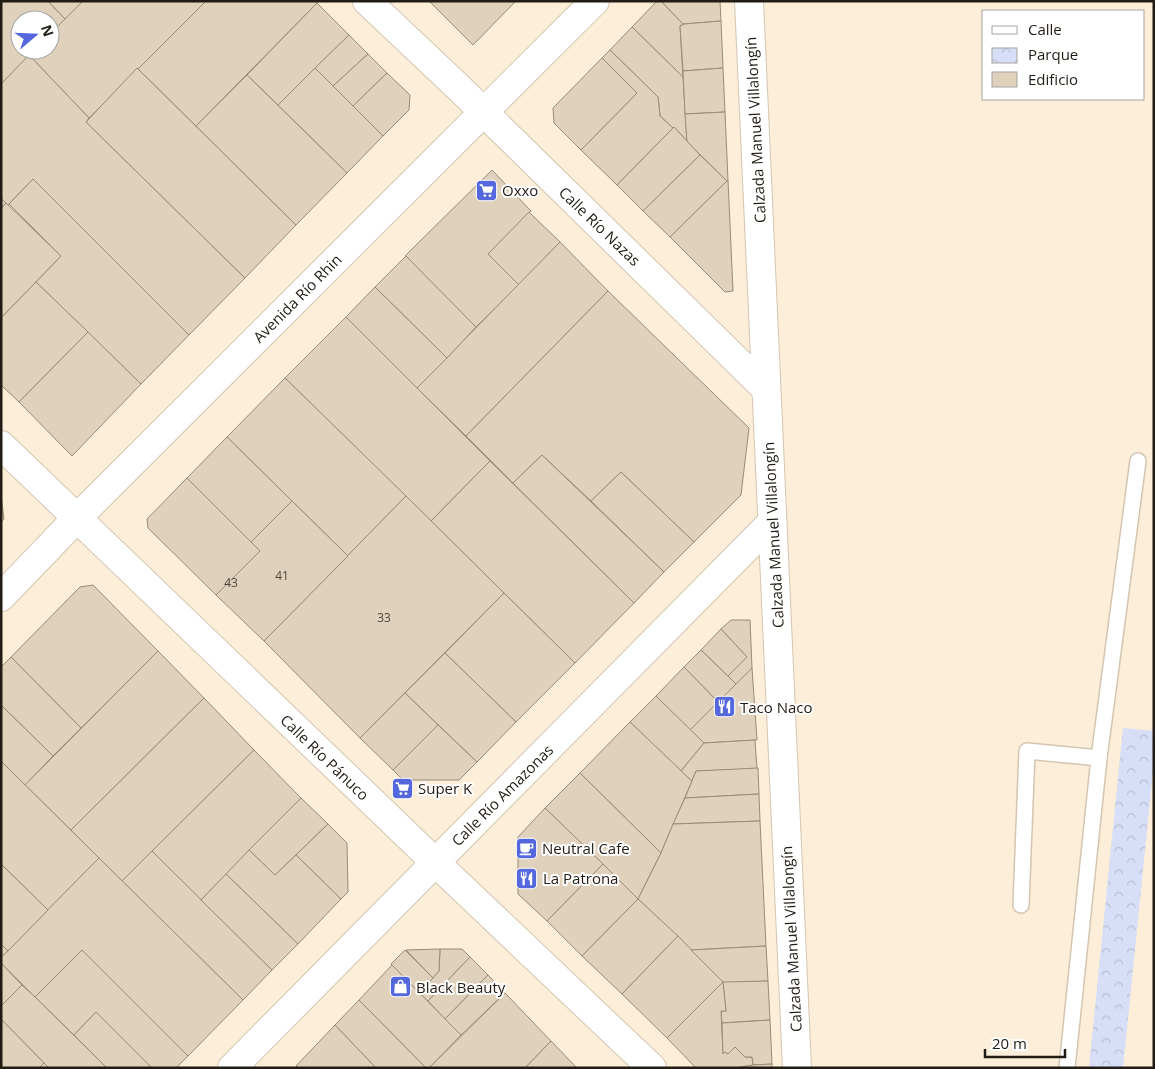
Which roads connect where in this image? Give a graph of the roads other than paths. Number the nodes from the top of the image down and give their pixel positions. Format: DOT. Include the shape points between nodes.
graph roads {
  1 [pos="367,1"];
  2 [pos="595,1"];
  3 [pos="749,1"];
  4 [pos="484,112"];
  5 [pos="766,389"];
  6 [pos="1,445"];
  7 [pos="1138,461"];
  8 [pos="76,519"];
  9 [pos="772,522"];
  10 [pos="1,597"];
  11 [pos="1099,758"];
  12 [pos="436,863"];
  13 [pos="1021,904"];
  14 [pos="232,1068"];
  15 [pos="652,1068"];
  16 [pos="797,1068"];
  17 [pos="1068,1068"];
  1 -- 4 [label="street, Calle Río Nazas"];
  2 -- 4 [label="street, Avenida Río Rhin"];
  3 -- 5 [label="street, Calzada Manuel Villalongín"];
  4 -- 5 [label="street, Calle Río Nazas"];
  4 -- 8 [label="street, Avenida Río Rhin"];
  5 -- 9 [label="street, Calzada Manuel Villalongín"];
  6 -- 8 [label="street, Calle Río Pánuco"];
  7 -- 11 [label="lane"];
  8 -- 10 [label="street, Avenida Río Rhin"];
  8 -- 12 [label="street, Calle Río Pánuco"];
  9 -- 12 [label="street, Calle Río Amazonas"];
  9 -- 16 [label="street, Calzada Manuel Villalongín"];
  11 -- 13 [label="lane" via="1026,751"];
  11 -- 17 [label="lane"];
  12 -- 14 [label="street, Calle Río Amazonas"];
  12 -- 15 [label="street, Calle Río Pánuco"];
}
